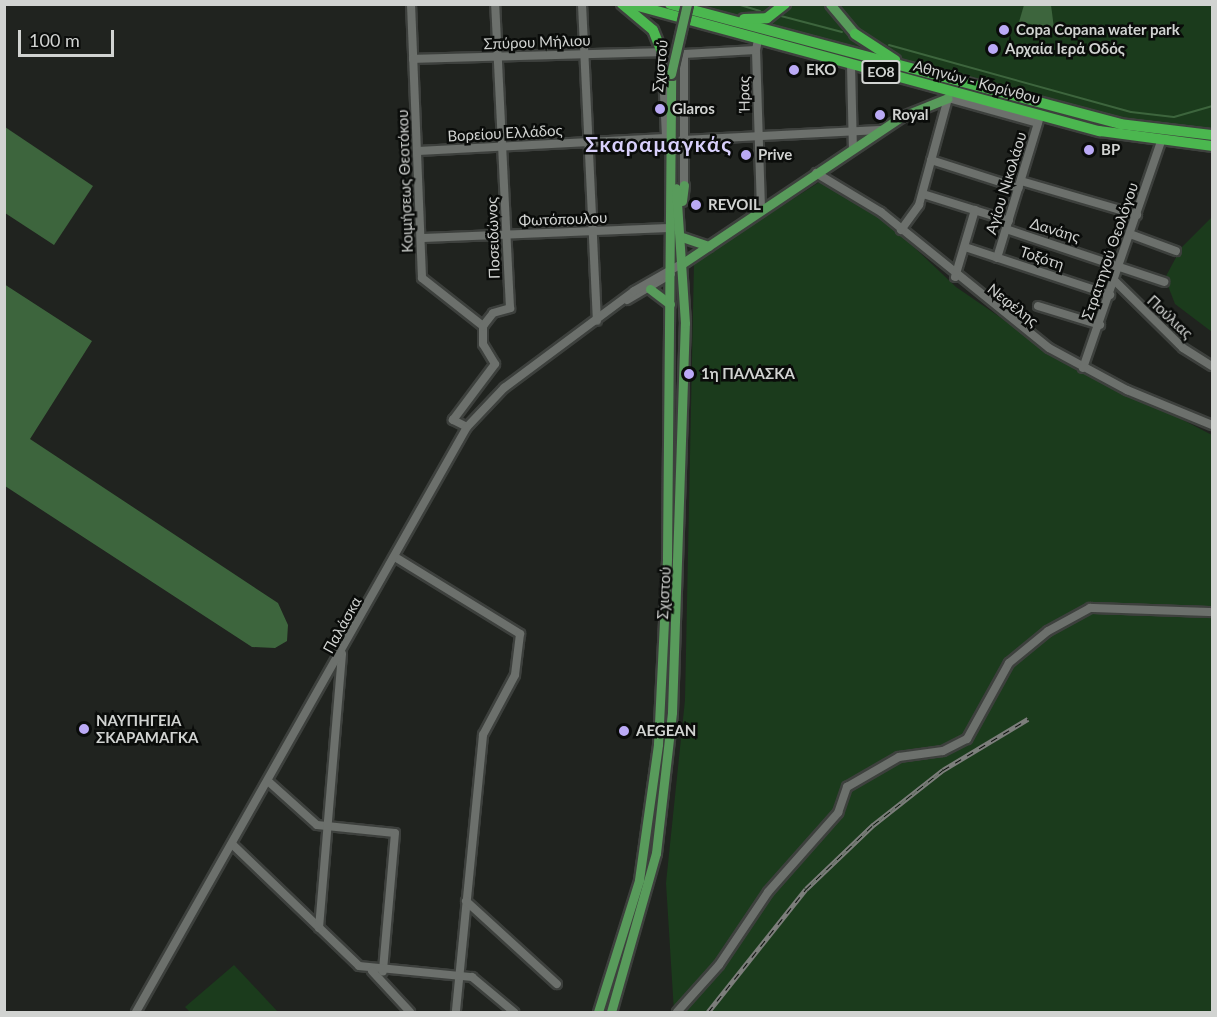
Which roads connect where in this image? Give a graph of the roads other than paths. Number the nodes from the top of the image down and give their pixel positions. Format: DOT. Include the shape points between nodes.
graph roads {
  1 [pos="411,4"];
  2 [pos="495,4"];
  3 [pos="582,4"];
  4 [pos="622,4"];
  5 [pos="631,4"];
  6 [pos="670,4"];
  7 [pos="687,4"];
  8 [pos="785,4"];
  9 [pos="830,4"];
  10 [pos="838,4"];
  11 [pos="708,15"];
  12 [pos="855,34"];
  13 [pos="757,45"];
  14 [pos="662,52"];
  15 [pos="585,54"];
  16 [pos="499,56"];
  17 [pos="413,59"];
  18 [pos="851,64"];
  19 [pos="905,67"];
  20 [pos="948,98"];
  21 [pos="1003,105"];
  22 [pos="1039,119"];
  23 [pos="883,129"];
  24 [pos="852,132"];
  25 [pos="1212,135"];
  26 [pos="758,137"];
  27 [pos="666,138"];
  28 [pos="682,140"];
  29 [pos="589,142"];
  30 [pos="1161,142"];
  31 [pos="503,146"];
  32 [pos="1212,146"];
  33 [pos="853,149"];
  34 [pos="417,151"];
  35 [pos="931,160"];
  36 [pos="816,173"];
  37 [pos="1020,184"];
  38 [pos="684,185"];
  39 [pos="923,194"];
  40 [pos="761,210"];
  41 [pos="975,210"];
  42 [pos="1137,215"];
  43 [pos="676,216"];
  44 [pos="1007,225"];
  45 [pos="671,228"];
  46 [pos="902,230"];
  47 [pos="593,231"];
  48 [pos="506,234"];
  49 [pos="1130,234"];
  50 [pos="681,237"];
  51 [pos="421,238"];
  52 [pos="708,246"];
  53 [pos="965,247"];
  54 [pos="1176,251"];
  55 [pos="997,258"];
  56 [pos="683,263"];
  57 [pos="1120,266"];
  58 [pos="671,270"];
  59 [pos="955,277"];
  60 [pos="1115,281"];
  61 [pos="1164,282"];
  62 [pos="650,289"];
  63 [pos="1110,295"];
  64 [pos="626,300"];
  65 [pos="670,304"];
  66 [pos="1038,306"];
  67 [pos="597,321"];
  68 [pos="1100,325"];
  69 [pos="483,326"];
  70 [pos="1212,366"];
  71 [pos="1083,368"];
  72 [pos="1212,425"];
  73 [pos="467,427"];
  74 [pos="395,557"];
  75 [pos="1212,612"];
  76 [pos="343,651"];
  77 [pos="269,782"];
  78 [pos="328,827"];
  79 [pos="232,844"];
  80 [pos="466,901"];
  81 [pos="319,928"];
  82 [pos="372,970"];
  83 [pos="383,971"];
  84 [pos="461,975"];
  85 [pos="557,984"];
  86 [pos="136,1012"];
  87 [pos="410,1012"];
  88 [pos="456,1012"];
  89 [pos="514,1012"];
  90 [pos="598,1012"];
  91 [pos="611,1012"];
  92 [pos="677,1012"];
  1 -- 17 [label="street, Κοιμήσεως Θεοτόκου"];
  2 -- 16 [label="street, Ποσειδώνος"];
  3 -- 15 [label="street"];
  4 -- 14 [label="highway" via="653,30"];
  5 -- 13 [label="highway, Αθηνών - Κορίνθου / ΕΟ8"];
  6 -- 11 [label="highway, Αθηνών - Κορίνθου / ΕΟ8"];
  7 -- 43 [label="main road, Σχιστού, bridge" via="671,74"];
  8 -- 11 [label="highway" via="762,20"];
  9 -- 12 [label="main road"];
  10 -- 12 [label="main road"];
  11 -- 19 [label="highway, Αθηνών - Κορίνθου / ΕΟ8"];
  12 -- 19 [label="highway"];
  13 -- 18 [label="highway, Αθηνών - Κορίνθου / ΕΟ8"];
  13 -- 26 [label="street, Ήρας"];
  13 -- 28 [label="street, Σχιστού" via="684,54"];
  14 -- 15 [label="street, Σπύρου Μήλιου"];
  14 -- 27 [label="street, Σχιστού"];
  15 -- 16 [label="street, Σπύρου Μήλιου"];
  15 -- 29 [label="street"];
  16 -- 17 [label="street, Σπύρου Μήλιου"];
  16 -- 31 [label="street, Ποσειδώνος"];
  17 -- 34 [label="street, Κοιμήσεως Θεοτόκου"];
  18 -- 21 [label="highway, Αθηνών - Κορίνθου / ΕΟ8"];
  18 -- 24 [label="street"];
  19 -- 25 [label="highway, Αθηνών - Κορίνθου / ΕΟ8" via="1140,128"];
  20 -- 21 [label="highway"];
  20 -- 22 [label="street"];
  20 -- 23 [label="main road" via="921,106"];
  20 -- 35 [label="street"];
  21 -- 22 [label="highway, Αθηνών - Κορίνθου / ΕΟ8"];
  22 -- 30 [label="highway, Αθηνών - Κορίνθου / ΕΟ8"];
  22 -- 37 [label="street, Αγίου Νικολάου"];
  23 -- 24 [label="street"];
  23 -- 33 [label="main road"];
  24 -- 26 [label="street"];
  24 -- 33 [label="street"];
  26 -- 28 [label="street"];
  26 -- 40 [label="street, Ήρας"];
  27 -- 29 [label="street, Βορείου Ελλάδος"];
  27 -- 43 [label="main road"];
  28 -- 38 [label="street, Σχιστού"];
  29 -- 31 [label="street, Βορείου Ελλάδος"];
  29 -- 47 [label="street"];
  30 -- 32 [label="highway, Αθηνών - Κορίνθου / ΕΟ8"];
  30 -- 42 [label="street, Στρατηγού Θεολόγου"];
  31 -- 34 [label="street, Βορείου Ελλάδος"];
  31 -- 48 [label="street, Ποσειδώνος"];
  33 -- 36 [label="main road"];
  34 -- 51 [label="street, Κοιμήσεως Θεοτόκου"];
  35 -- 37 [label="street"];
  35 -- 39 [label="street"];
  36 -- 40 [label="main road"];
  36 -- 46 [label="street, Νεφέλης" via="869,204"];
  37 -- 42 [label="street"];
  37 -- 44 [label="street, Αγίου Νικολάου"];
  38 -- 43 [label="main road"];
  39 -- 41 [label="street, Δανάης"];
  39 -- 46 [label="street"];
  40 -- 52 [label="main road"];
  41 -- 44 [label="street, Δανάης"];
  41 -- 53 [label="street"];
  42 -- 49 [label="street, Στρατηγού Θεολόγου"];
  43 -- 45 [label="main road, Σχιστού"];
  43 -- 50 [label="main road, Σχιστού"];
  44 -- 55 [label="street, Αγίου Νικολάου"];
  44 -- 57 [label="street, Δανάης"];
  45 -- 47 [label="street, Φωτόπουλου"];
  45 -- 58 [label="main road, Σχιστού"];
  46 -- 59 [label="street, Νεφέλης"];
  47 -- 48 [label="street, Φωτόπουλου"];
  47 -- 67 [label="street"];
  48 -- 51 [label="street, Φωτόπουλου"];
  48 -- 69 [label="street, Ποσειδώνος" via="510,308 493,314"];
  49 -- 54 [label="street"];
  49 -- 57 [label="street, Στρατηγού Θεολόγου"];
  50 -- 52 [label="main road"];
  50 -- 56 [label="main road, Σχιστού"];
  51 -- 69 [label="street, Κοιμήσεως Θεοτόκου" via="423,280"];
  52 -- 56 [label="main road"];
  53 -- 55 [label="street, Τοξότη"];
  53 -- 59 [label="street"];
  55 -- 63 [label="street, Τοξότη"];
  56 -- 58 [label="street, Παλάσκα"];
  56 -- 91 [label="main road, Σχιστού" via="681,559 670,745 656,853"];
  57 -- 60 [label="street, Στρατηγού Θεολόγου"];
  57 -- 61 [label="street, Δανάης"];
  58 -- 62 [label="street, Παλάσκα"];
  58 -- 64 [label="street, Παλάσκα"];
  58 -- 65 [label="main road, Σχιστού"];
  59 -- 71 [label="street, Νεφέλης" via="1014,324"];
  60 -- 63 [label="street, Στρατηγού Θεολόγου"];
  60 -- 70 [label="street, Πούλιας" via="1183,348"];
  62 -- 64 [label="street, Παλάσκα"];
  62 -- 65 [label="main road"];
  63 -- 68 [label="street, Στρατηγού Θεολόγου"];
  64 -- 67 [label="street, Παλάσκα"];
  65 -- 90 [label="main road, Σχιστού" via="667,558 657,754 641,871"];
  66 -- 68 [label="street"];
  67 -- 73 [label="street, Παλάσκα" via="495,396"];
  68 -- 71 [label="street, Στρατηγού Θεολόγου"];
  69 -- 73 [label="street" via="483,344 495,364 453,420"];
  71 -- 72 [label="street, Νεφέλης"];
  73 -- 74 [label="street, Παλάσκα"];
  74 -- 76 [label="street, Παλάσκα"];
  74 -- 80 [label="street" via="520,634 515,675 483,735"];
  75 -- 92 [label="street" via="1090,608 1048,631 1009,663 979,726 958,745 899,757 847,787 838,813 768,892 719,965"];
  76 -- 77 [label="street, Παλάσκα"];
  76 -- 78 [label="street"];
  77 -- 78 [label="street" via="317,825"];
  77 -- 79 [label="street, Παλάσκα"];
  78 -- 81 [label="street"];
  78 -- 83 [label="street" via="395,833"];
  79 -- 81 [label="street"];
  79 -- 86 [label="street, Παλάσκα"];
  80 -- 84 [label="street"];
  80 -- 85 [label="street"];
  81 -- 82 [label="street" via="359,966"];
  82 -- 83 [label="street"];
  82 -- 87 [label="street"];
  83 -- 84 [label="street"];
  84 -- 88 [label="street"];
  84 -- 89 [label="street" via="476,979"];
}
